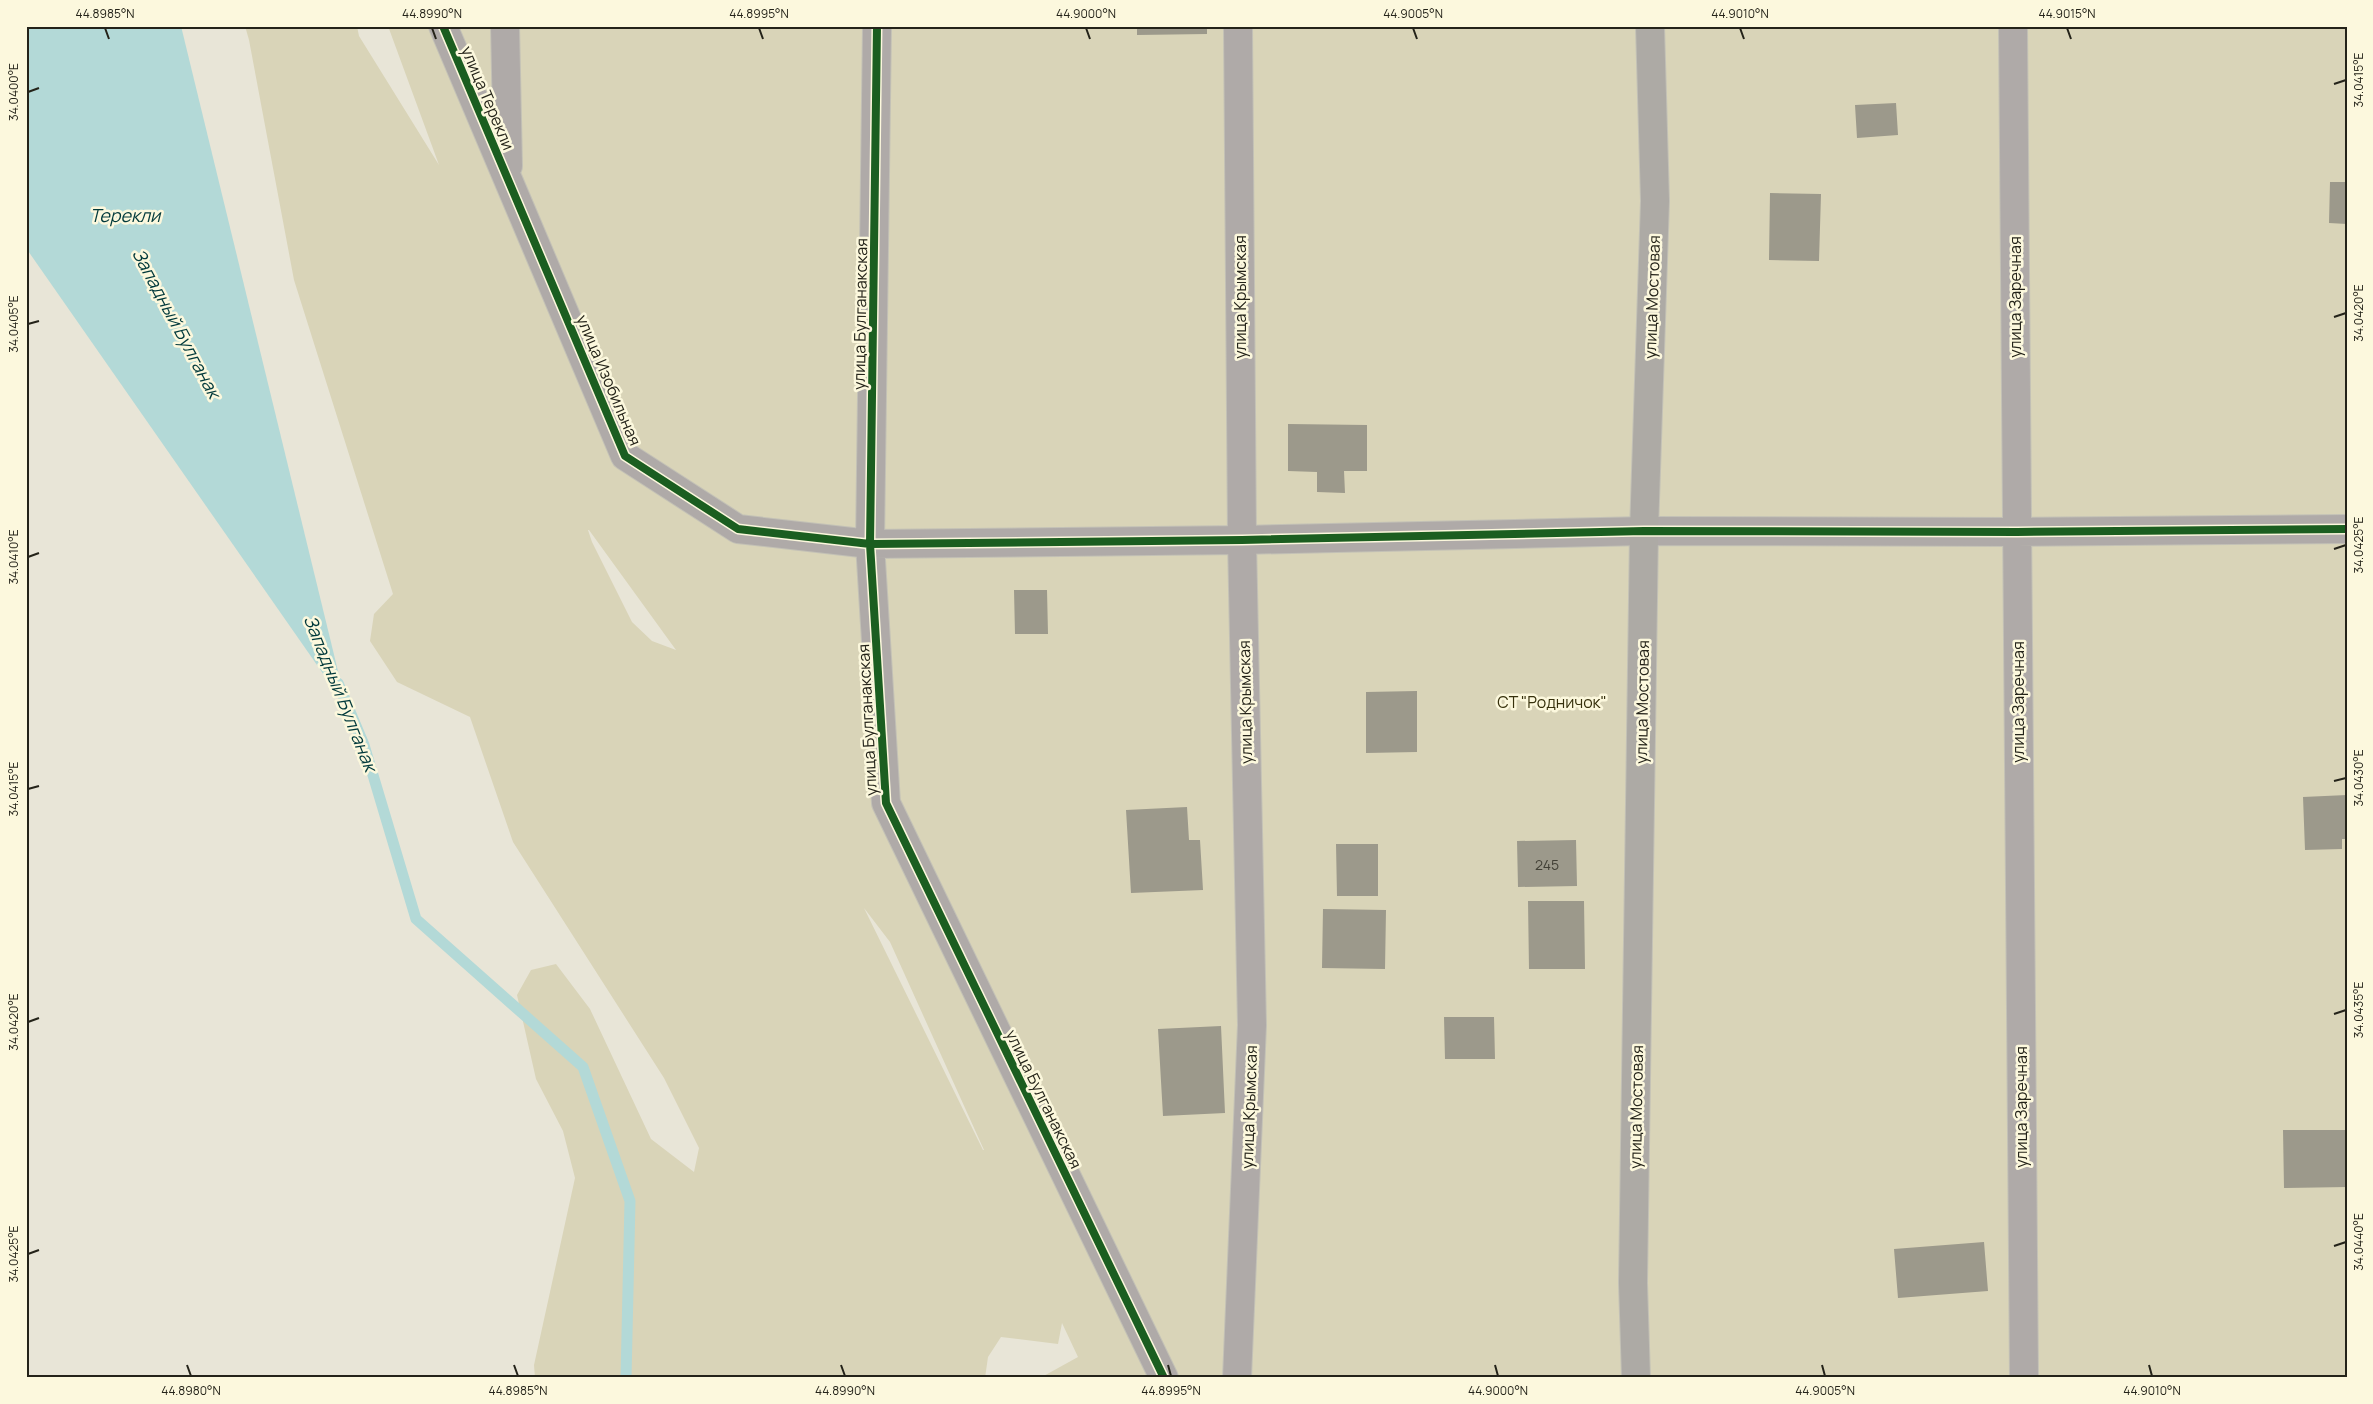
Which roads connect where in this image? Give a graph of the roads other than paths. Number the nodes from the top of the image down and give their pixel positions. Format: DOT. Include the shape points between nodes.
graph roads {
  1 [pos="443,26"];
  2 [pos="505,26"];
  3 [pos="877,26"];
  4 [pos="1238,26"];
  5 [pos="1650,26"];
  6 [pos="2014,26"];
  7 [pos="508,180"];
  8 [pos="2347,529"];
  9 [pos="1644,531"];
  10 [pos="2017,532"];
  11 [pos="1242,540"];
  12 [pos="870,544"];
  13 [pos="1164,1378"];
  14 [pos="1237,1378"];
  15 [pos="1636,1378"];
  16 [pos="2024,1378"];
  1 -- 7 [label="street, улица Терекли"];
  2 -- 7 [label="street, улица Изобильная"];
  3 -- 12 [label="street, улица Булганакская"];
  4 -- 11 [label="street, улица Крымская"];
  5 -- 9 [label="street, улица Мостовая" via="1655,201"];
  6 -- 10 [label="street, улица Заречная"];
  7 -- 12 [label="street, улица Изобильная" via="625,456 738,529"];
  8 -- 10 [label="street, улица Изобильная"];
  9 -- 10 [label="street, улица Изобильная"];
  9 -- 11 [label="street, улица Изобильная"];
  9 -- 15 [label="street, улица Мостовая" via="1633,1283"];
  10 -- 16 [label="street, улица Заречная"];
  11 -- 12 [label="street, улица Изобильная"];
  11 -- 14 [label="street, улица Крымская" via="1252,1025"];
  12 -- 13 [label="street, улица Булганакская" via="886,803"];
}
